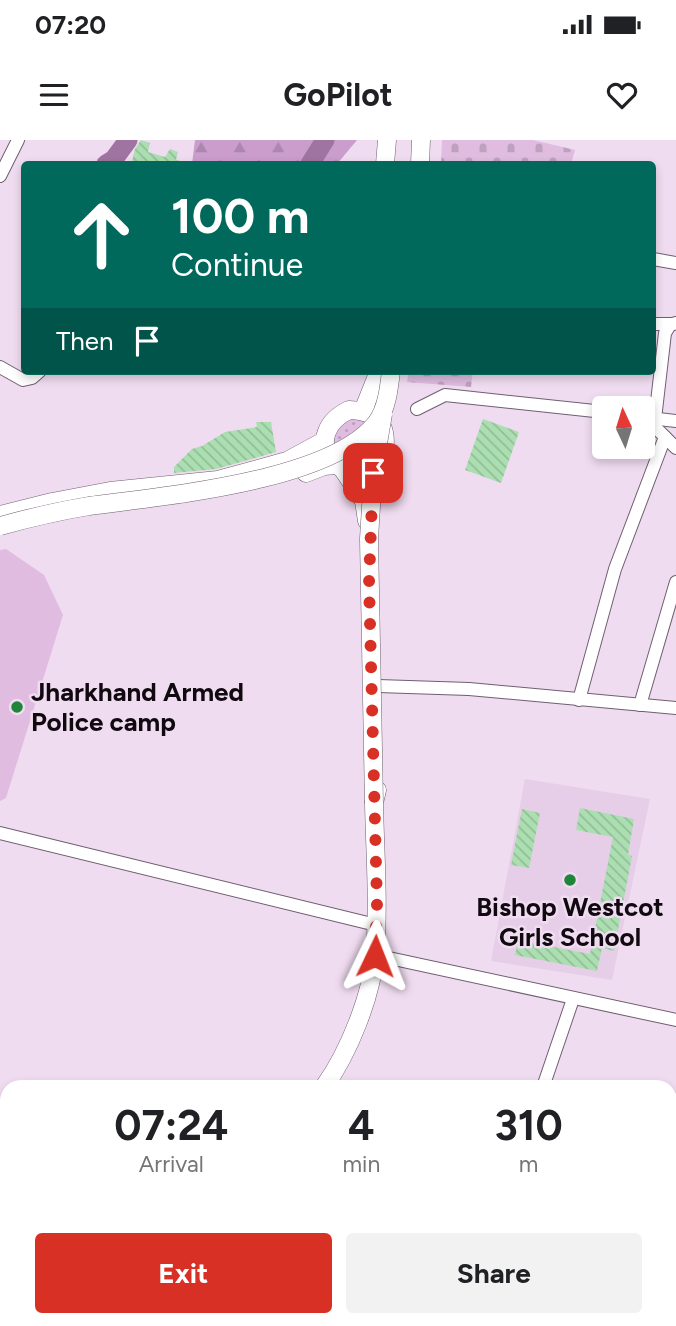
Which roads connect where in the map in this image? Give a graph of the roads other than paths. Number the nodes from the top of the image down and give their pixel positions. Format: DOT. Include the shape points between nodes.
graph roads {
  1 [pos="18,140"];
  2 [pos="387,140"];
  3 [pos="416,140"];
  4 [pos="385,161"];
  5 [pos="415,161"];
  6 [pos="0,176"];
  7 [pos="656,260"];
  8 [pos="676,263"];
  9 [pos="674,323"];
  10 [pos="656,324"];
  11 [pos="0,368"];
  12 [pos="35,375"];
  13 [pos="377,375"];
  14 [pos="392,375"];
  15 [pos="392,375"];
  16 [pos="652,396"];
  17 [pos="418,410"];
  18 [pos="363,411"];
  19 [pos="383,411"];
  20 [pos="592,411"];
  21 [pos="655,419"];
  22 [pos="676,421"];
  23 [pos="655,426"];
  24 [pos="664,437"];
  25 [pos="324,441"];
  26 [pos="676,447"];
  27 [pos="382,459"];
  28 [pos="339,467"];
  29 [pos="0,517"];
  30 [pos="0,527"];
  31 [pos="0,532"];
  32 [pos="676,582"];
  33 [pos="672,606"];
  34 [pos="378,686"];
  35 [pos="579,700"];
  36 [pos="640,705"];
  37 [pos="676,708"];
  38 [pos="374,803"];
  39 [pos="0,833"];
  40 [pos="376,925"];
  41 [pos="375,956"];
  42 [pos="573,999"];
  43 [pos="676,1020"];
  44 [pos="330,1080"];
  45 [pos="545,1080"];
  1 -- 6 [label="street"];
  2 -- 4 [label="main road"];
  3 -- 5 [label="main road"];
  7 -- 8 [label="street"];
  9 -- 10 [label="street"];
  9 -- 16 [label="street" via="665,333"];
  11 -- 12 [label="street" via="23,380"];
  13 -- 18 [label="main road"];
  13 -- 29 [label="main road" via="377,402 362,424 330,446 290,464 238,479"];
  14 -- 19 [label="main road, bridge"];
  15 -- 27 [label="main road"];
  17 -- 20 [label="street" via="444,395"];
  18 -- 25 [label="main road" via="349,410 336,416"];
  18 -- 27 [label="main road" via="384,429"];
  19 -- 30 [label="main road, bridge" via="372,427 346,446 262,479 86,507"];
  19 -- 38 [label="main road, bridge" via="369,539"];
  21 -- 22 [label="street"];
  23 -- 24 [label="street"];
  24 -- 26 [label="street"];
  24 -- 35 [label="street" via="615,569"];
  25 -- 28 [label="main road" via="328,455"];
  25 -- 29 [label="main road" via="287,461 218,480 110,491"];
  27 -- 28 [label="main road" via="356,472"];
  27 -- 34 [label="main road" via="375,545"];
  28 -- 31 [label="main road" via="324,466 284,480 74,514"];
  28 -- 38 [label="main road" via="367,511 366,780"];
  32 -- 33 [label="street"];
  33 -- 36 [label="street"];
  34 -- 35 [label="street"];
  34 -- 38 [label="main road" via="380,779"];
  35 -- 36 [label="street"];
  36 -- 37 [label="street"];
  38 -- 40 [label="main road"];
  39 -- 40 [label="street"];
  40 -- 41 [label="main road"];
  41 -- 42 [label="street"];
  41 -- 44 [label="main road" via="355,1028"];
  42 -- 43 [label="street"];
  42 -- 45 [label="street"];
}
